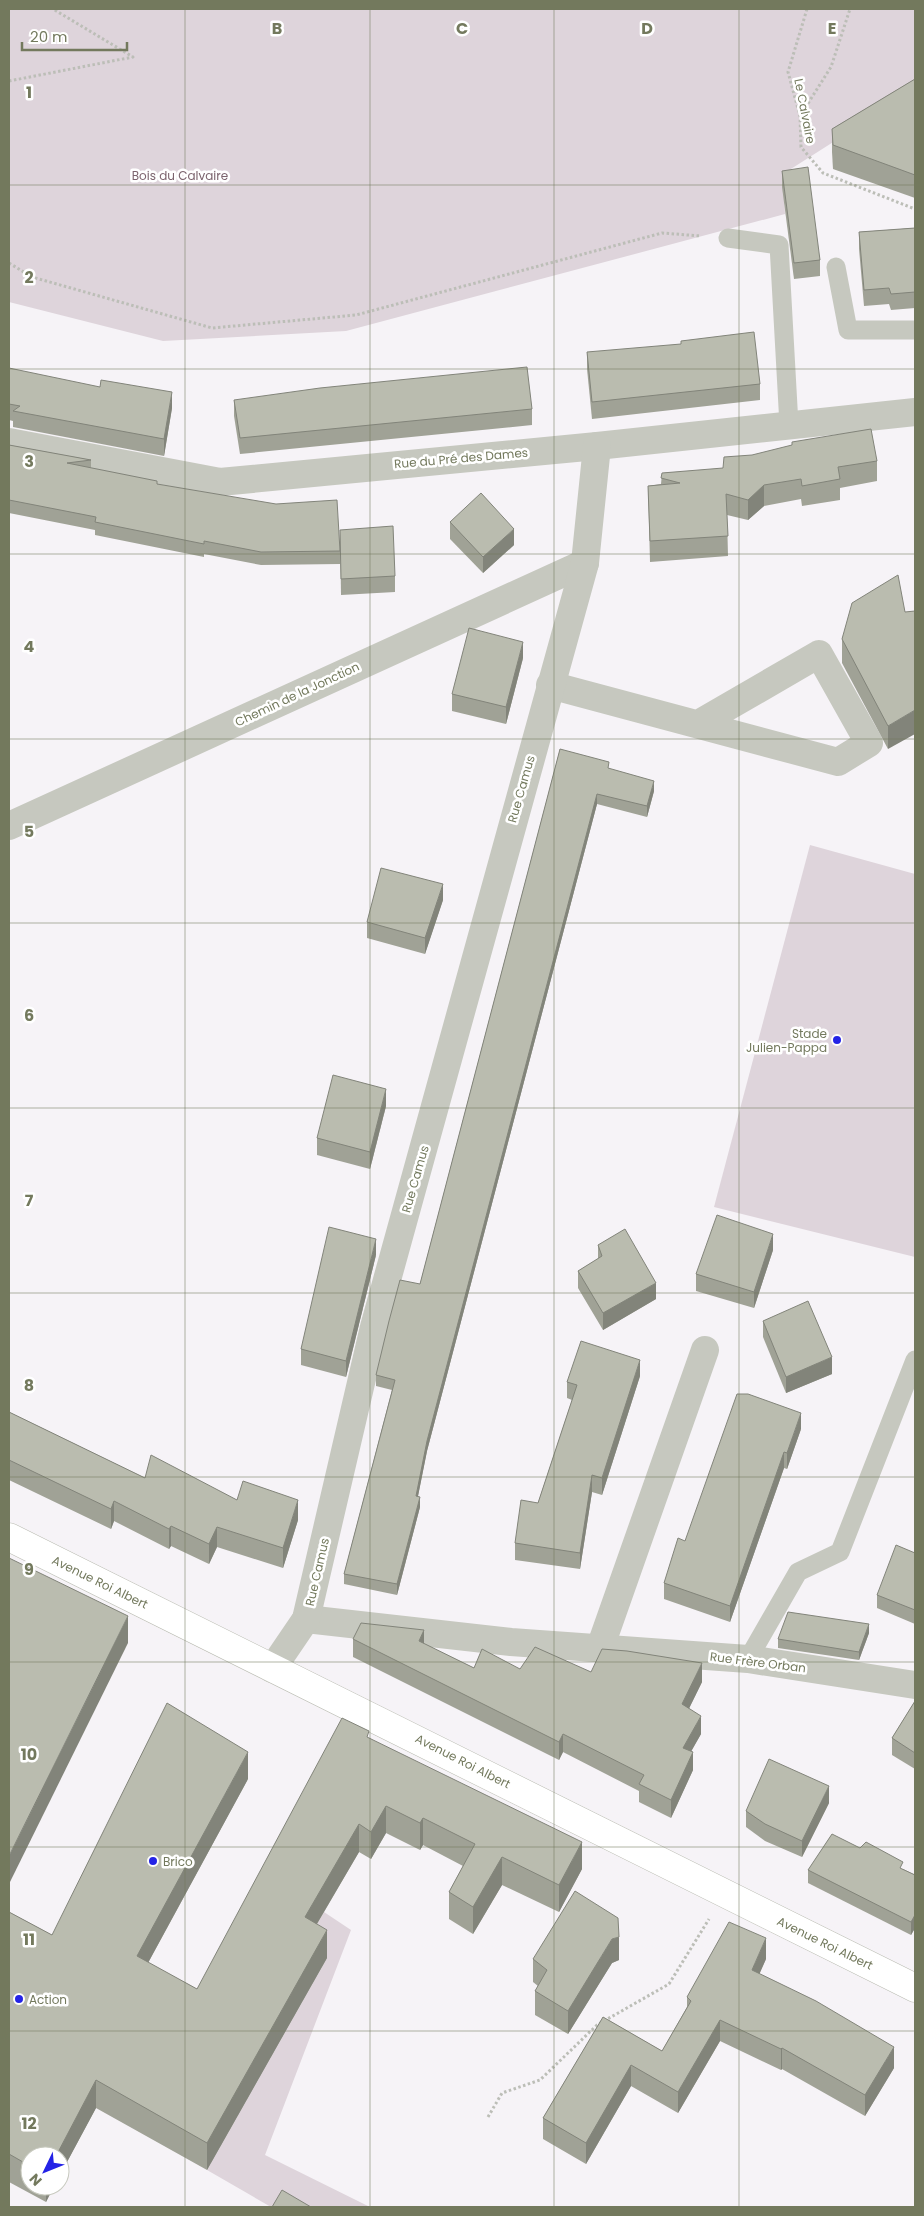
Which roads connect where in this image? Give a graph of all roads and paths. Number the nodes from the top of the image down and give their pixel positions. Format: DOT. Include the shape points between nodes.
graph roads {
  1 [pos="53,9"];
  2 [pos="807,9"];
  3 [pos="850,9"];
  4 [pos="9,82"];
  5 [pos="800,116"];
  6 [pos="915,209"];
  7 [pos="728,238"];
  8 [pos="9,263"];
  9 [pos="836,267"];
  10 [pos="915,330"];
  11 [pos="915,412"];
  12 [pos="789,425"];
  13 [pos="9,442"];
  14 [pos="597,446"];
  15 [pos="585,563"];
  16 [pos="550,685"];
  17 [pos="698,724"];
  18 [pos="9,826"];
  19 [pos="705,1350"];
  20 [pos="915,1360"];
  21 [pos="9,1537"];
  22 [pos="306,1619"];
  23 [pos="600,1648"];
  24 [pos="748,1659"];
  25 [pos="272,1669"];
  26 [pos="915,1685"];
  27 [pos="725,1893"];
  28 [pos="915,1988"];
  29 [pos="488,2117"];
  1 -- 4 [label="path" via="134,57"];
  2 -- 5 [label="path, Le Calvaire" via="788,72"];
  3 -- 5 [label="path" via="831,68"];
  5 -- 6 [label="path, Le Calvaire" via="801,147 823,173"];
  7 -- 8 [label="path" via="662,233 356,316 212,328 32,277"];
  7 -- 12 [label="lane" via="779,245"];
  9 -- 10 [label="lane" via="848,330"];
  11 -- 12 [label="street, Rue du Pré des Dames"];
  12 -- 14 [label="street, Rue du Pré des Dames"];
  13 -- 14 [label="street, Rue du Pré des Dames" via="220,482"];
  14 -- 15 [label="street, Rue Camus"];
  15 -- 16 [label="street, Rue Camus"];
  15 -- 18 [label="street, Chemin de la Jonction"];
  16 -- 17 [label="street"];
  16 -- 22 [label="street, Rue Camus" via="374,1327"];
  17 -- 17 [label="street" via="838,762 869,743 819,654"];
  19 -- 23 [label="street"];
  20 -- 24 [label="lane" via="840,1552 798,1572"];
  21 -- 25 [label="main road, Avenue Roi Albert"];
  22 -- 23 [label="street, Rue Frère Orban" via="511,1642"];
  22 -- 25 [label="street, Rue Camus"];
  23 -- 24 [label="street, Rue Frère Orban"];
  24 -- 26 [label="street, Rue Frère Orban"];
  25 -- 27 [label="main road, Avenue Roi Albert"];
  27 -- 28 [label="main road, Avenue Roi Albert"];
  27 -- 29 [label="path" via="669,1984 597,2025 540,2080 502,2093"];
}
